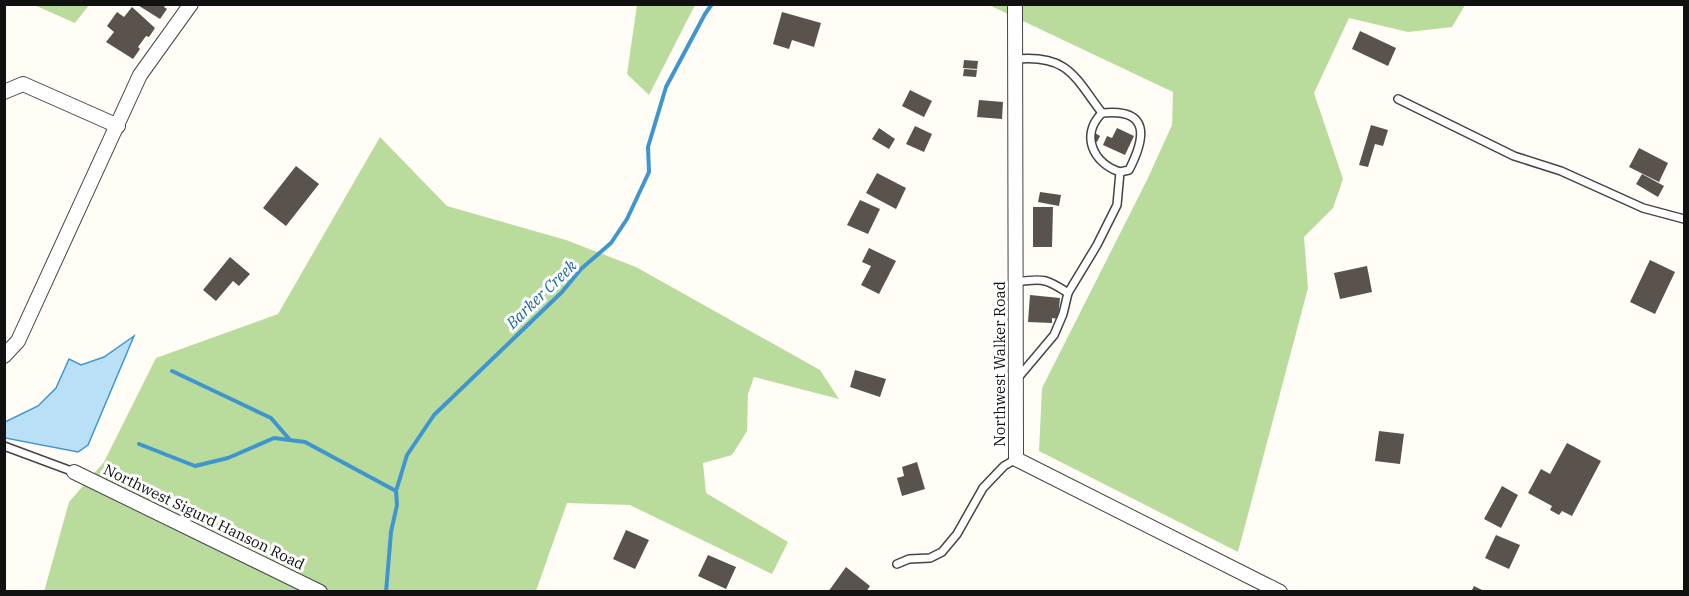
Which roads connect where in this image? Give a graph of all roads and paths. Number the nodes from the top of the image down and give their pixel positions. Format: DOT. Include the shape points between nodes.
graph roads {
  1 [pos="191,4"];
  2 [pos="1015,4"];
  3 [pos="1016,52"];
  4 [pos="4,92"];
  5 [pos="1398,99"];
  6 [pos="1102,113"];
  7 [pos="118,126"];
  8 [pos="1120,172"];
  9 [pos="1684,219"];
  10 [pos="1017,282"];
  11 [pos="1068,293"];
  12 [pos="4,356"];
  13 [pos="1017,379"];
  14 [pos="4,446"];
  15 [pos="1016,459"];
  16 [pos="74,472"];
  17 [pos="897,564"];
  18 [pos="320,591"];
  19 [pos="1280,591"];
  1 -- 7 [label="street" via="140,75"];
  2 -- 3 [label="street, Northwest Walker Road"];
  3 -- 6 [label="lane" via="1065,67"];
  3 -- 10 [label="street, Northwest Walker Road"];
  4 -- 7 [label="street" via="23,84"];
  5 -- 9 [label="lane" via="1514,156 1561,171 1643,208"];
  6 -- 8 [label="lane" via="1090,129 1090,140 1110,169"];
  6 -- 8 [label="lane" via="1119,111 1133,118 1142,131 1141,145 1129,170"];
  7 -- 12 [label="street" via="18,341"];
  8 -- 11 [label="lane" via="1117,205"];
  10 -- 11 [label="lane" via="1050,281"];
  10 -- 13 [label="street, Northwest Walker Road"];
  11 -- 13 [label="lane" via="1054,335"];
  13 -- 15 [label="street, Northwest Walker Road"];
  14 -- 16 [label="lane"];
  15 -- 17 [label="lane" via="983,488 942,552"];
  15 -- 19 [label="street, Northwest Walker Road"];
  16 -- 18 [label="street, Northwest Sigurd Hanson Road"];
}
